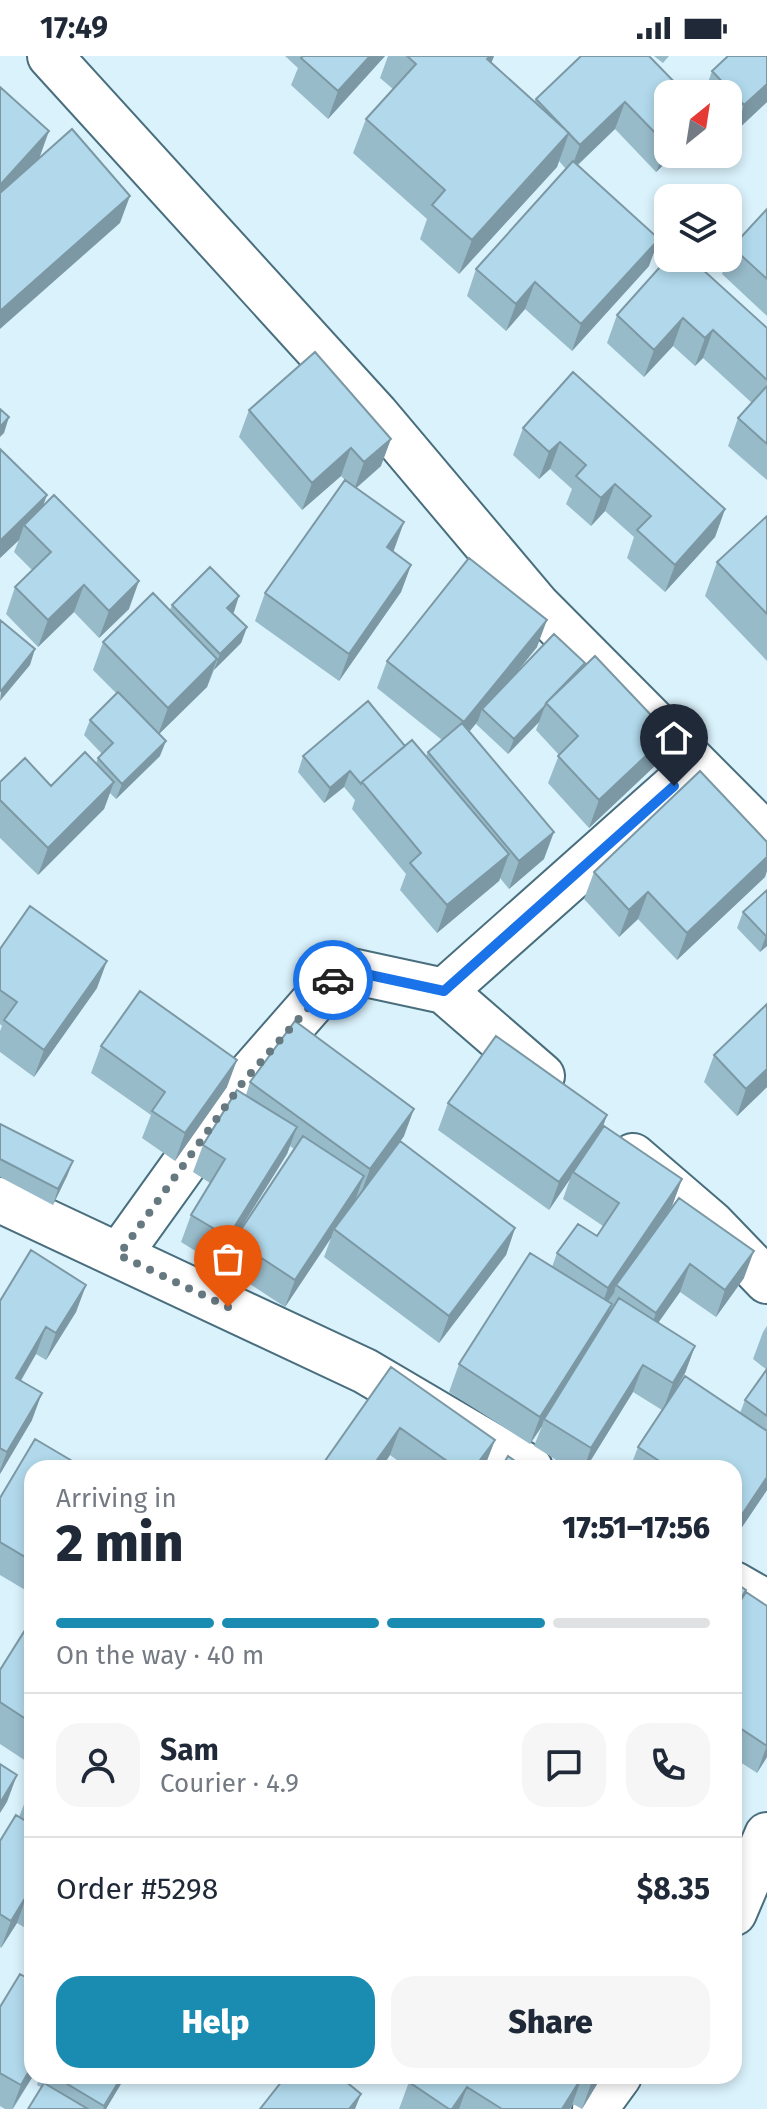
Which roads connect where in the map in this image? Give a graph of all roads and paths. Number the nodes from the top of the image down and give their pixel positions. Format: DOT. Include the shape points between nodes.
graph roads {
  1 [pos="50,56"];
  2 [pos="697,766"];
  3 [pos="767,836"];
  4 [pos="444,991"];
  5 [pos="572,1103"];
  6 [pos="607,1133"];
  7 [pos="0,1200"];
  8 [pos="119,1255"];
  9 [pos="767,1281"];
  10 [pos="516,1460"];
  11 [pos="742,1589"];
  12 [pos="767,1603"];
  13 [pos="767,1835"];
  14 [pos="742,1894"];
  15 [pos="613,2084"];
  16 [pos="595,2109"];
  1 -- 2 [label="street" via="376,414 537,605"];
  2 -- 3 [label="street"];
  2 -- 4 [label="street"];
  4 -- 5 [label="street"];
  4 -- 8 [label="street" via="342,969 243,1082"];
  6 -- 9 [label="street" via="712,1224"];
  7 -- 8 [label="street"];
  8 -- 10 [label="street" via="365,1371"];
  11 -- 12 [label="street"];
  13 -- 14 [label="street"];
  15 -- 16 [label="street"];
}
